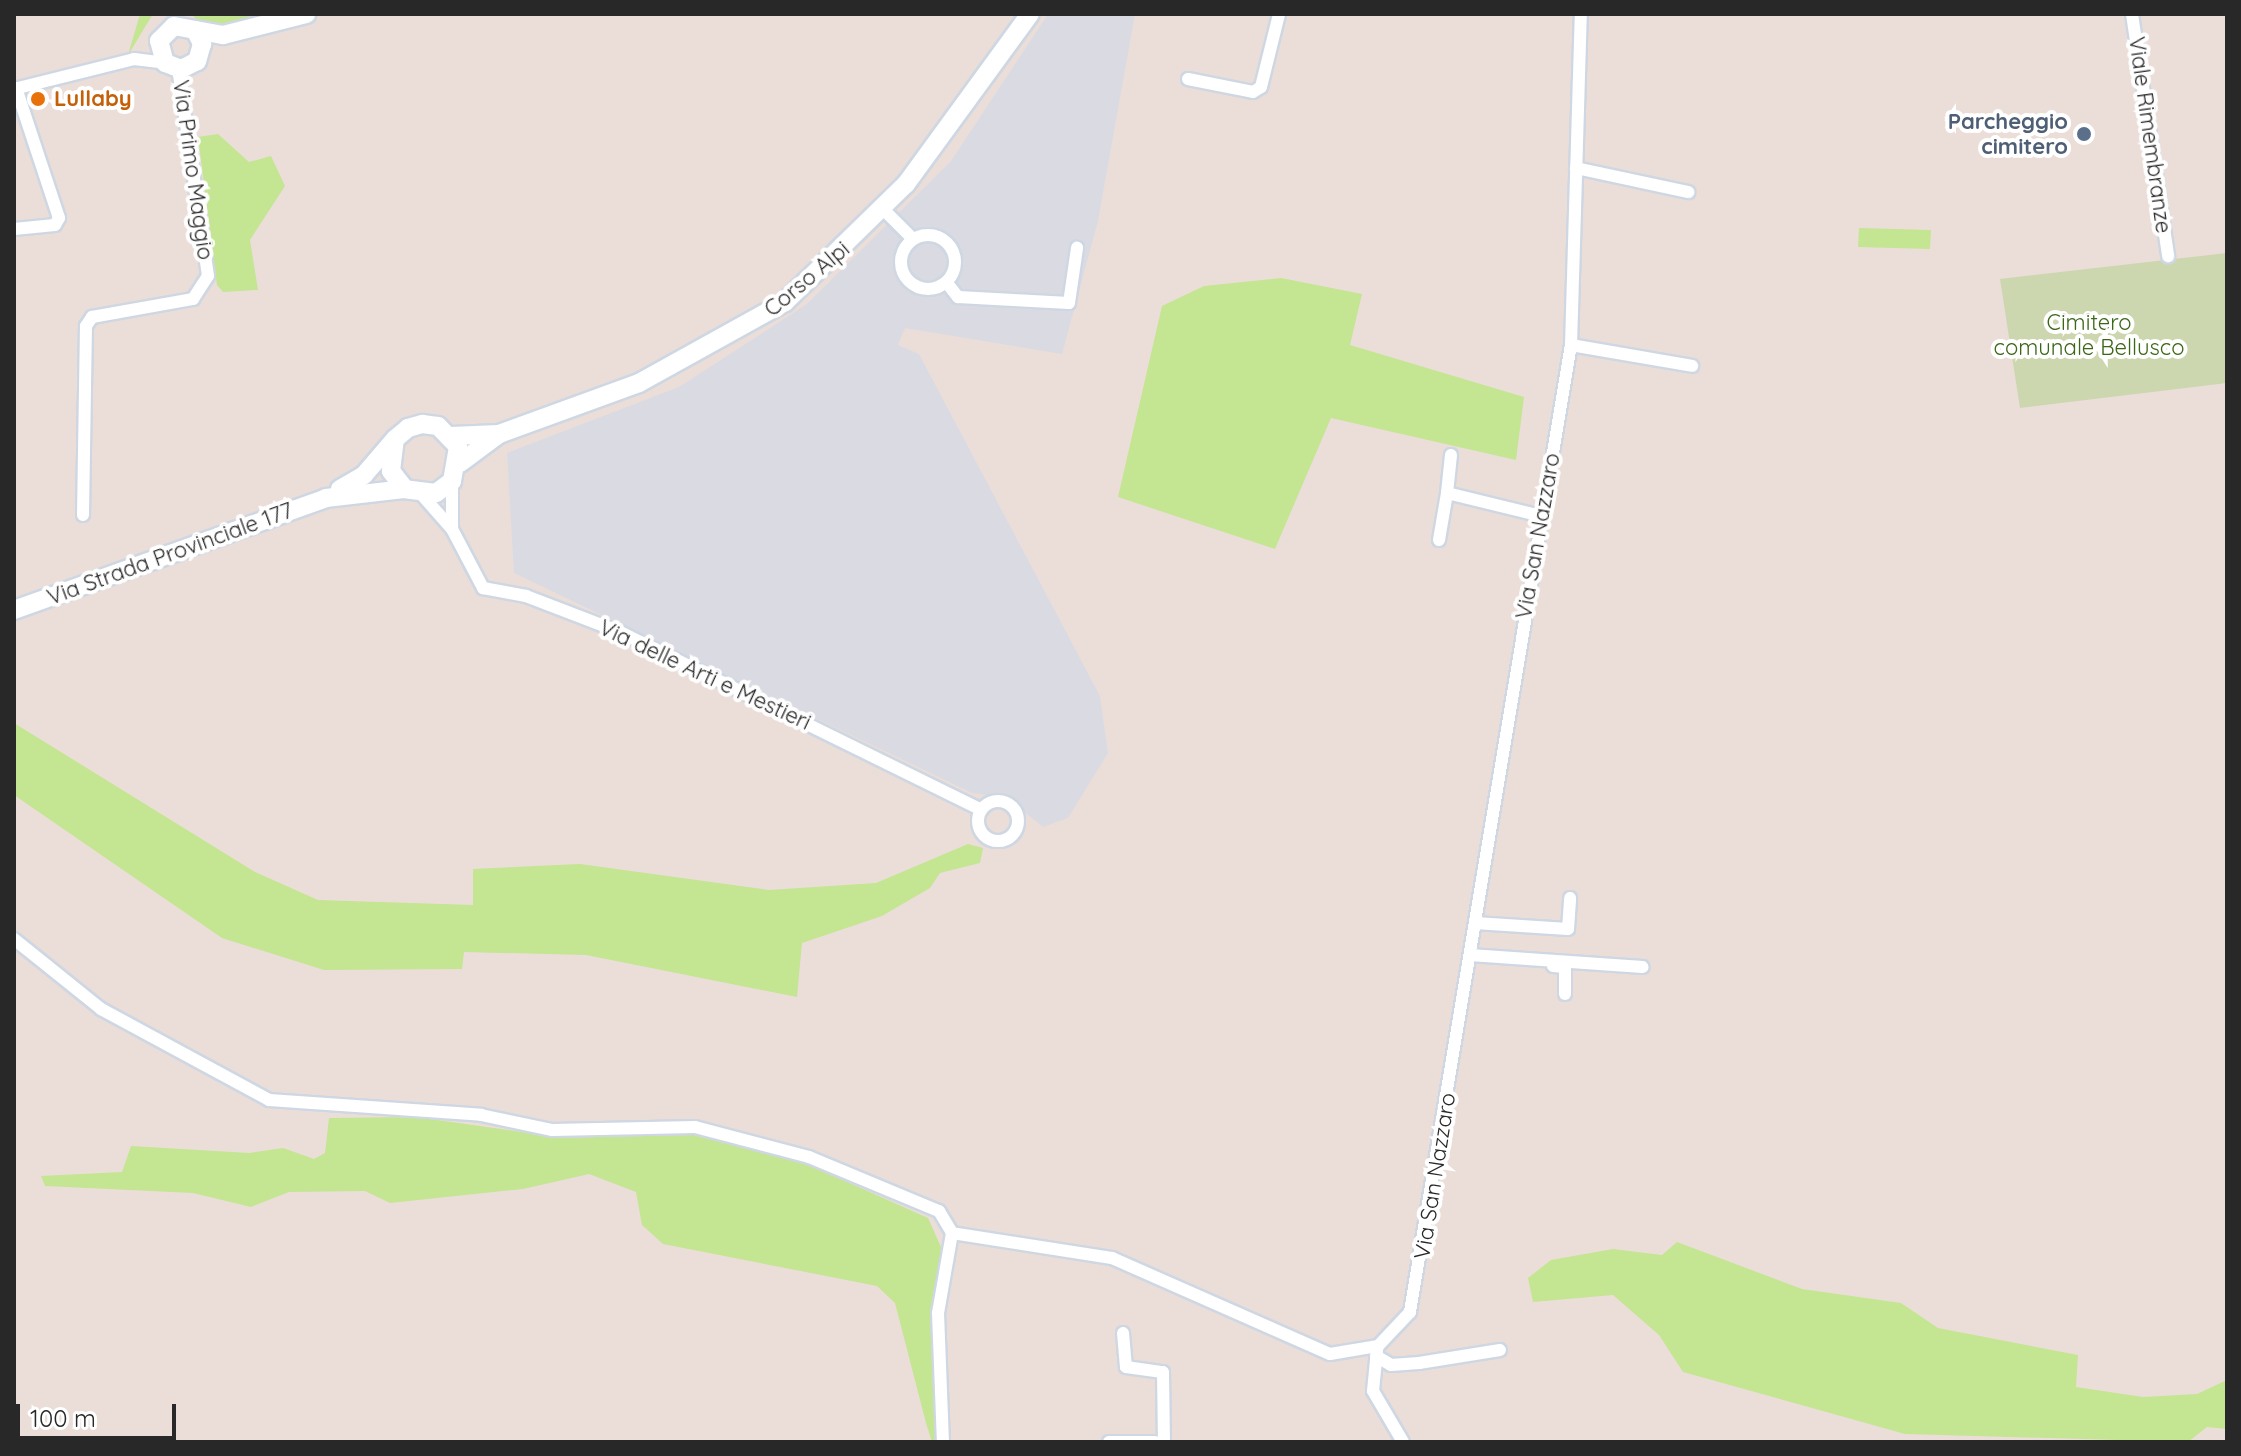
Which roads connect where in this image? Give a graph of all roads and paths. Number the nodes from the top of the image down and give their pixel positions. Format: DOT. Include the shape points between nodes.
graph roads {
  1 [pos="306,14"];
  2 [pos="1279,14"];
  3 [pos="1581,14"];
  4 [pos="2132,14"];
  5 [pos="1024,16"];
  6 [pos="190,24"];
  7 [pos="168,27"];
  8 [pos="223,35"];
  9 [pos="134,59"];
  10 [pos="198,60"];
  11 [pos="172,66"];
  12 [pos="1188,79"];
  13 [pos="15,88"];
  14 [pos="1576,168"];
  15 [pos="1688,192"];
  16 [pos="883,209"];
  17 [pos="14,229"];
  18 [pos="913,239"];
  19 [pos="1077,248"];
  20 [pos="2168,256"];
  21 [pos="947,283"];
  22 [pos="1571,345"];
  23 [pos="1692,366"];
  24 [pos="499,434"];
  25 [pos="451,436"];
  26 [pos="395,439"];
  27 [pos="1451,455"];
  28 [pos="460,463"];
  29 [pos="452,481"];
  30 [pos="413,492"];
  31 [pos="1447,493"];
  32 [pos="326,498"];
  33 [pos="83,515"];
  34 [pos="1541,516"];
  35 [pos="452,529"];
  36 [pos="1439,540"];
  37 [pos="14,610"];
  38 [pos="981,810"];
  39 [pos="1570,898"];
  40 [pos="1475,923"];
  41 [pos="14,939"];
  42 [pos="1470,957"];
  43 [pos="1643,967"];
  44 [pos="1565,994"];
  45 [pos="952,1233"];
  46 [pos="1123,1333"];
  47 [pos="1500,1350"];
  48 [pos="1377,1351"];
  49 [pos="943,1442"];
  50 [pos="1109,1442"];
  51 [pos="1155,1442"];
  52 [pos="1164,1442"];
  53 [pos="1403,1442"];
  1 -- 8 [label="main road"];
  2 -- 12 [label="street" via="1261,87 1253,92"];
  3 -- 14 [label="street, Via San Nazzaro"];
  4 -- 20 [label="street, Viale Rimembranze"];
  5 -- 16 [label="main road, Corso Alpi"];
  6 -- 7 [label="main road"];
  6 -- 8 [label="main road"];
  6 -- 10 [label="main road" via="202,44"];
  7 -- 9 [label="street"];
  7 -- 11 [label="main road"];
  8 -- 10 [label="main road"];
  9 -- 11 [label="street"];
  9 -- 13 [label="street"];
  10 -- 11 [label="main road"];
  11 -- 33 [label="street, Via Primo Maggio" via="208,276 193,299 92,317 86,326"];
  13 -- 17 [label="street" via="38,171 59,218 55,225"];
  14 -- 15 [label="street"];
  14 -- 22 [label="street, Via San Nazzaro"];
  16 -- 18 [label="street"];
  16 -- 24 [label="main road, Corso Alpi" via="811,281 741,332 639,383"];
  18 -- 21 [label="street" via="933,235 950,246 955,265"];
  18 -- 21 [label="street" via="901,255 903,275 928,290"];
  19 -- 21 [label="street" via="1069,303 958,297"];
  22 -- 23 [label="street"];
  22 -- 34 [label="street, Via San Nazzaro"];
  24 -- 25 [label="main road, Corso Alpi"];
  24 -- 28 [label="main road, Corso Alpi"];
  25 -- 26 [label="main road" via="422,424"];
  25 -- 28 [label="main road"];
  26 -- 30 [label="main road" via="391,471"];
  26 -- 32 [label="main road, Via Strada Provinciale 177" via="364,475"];
  27 -- 31 [label="street"];
  28 -- 29 [label="main road"];
  29 -- 30 [label="main road, Via Strada Provinciale 177"];
  29 -- 35 [label="street, Via delle Arti e Mestieri"];
  30 -- 32 [label="main road, Via Strada Provinciale 177"];
  30 -- 35 [label="street, Via delle Arti e Mestieri"];
  31 -- 34 [label="street"];
  31 -- 36 [label="street"];
  32 -- 37 [label="main road, Via Strada Provinciale 177"];
  34 -- 40 [label="street, Via San Nazzaro"];
  35 -- 38 [label="street, Via delle Arti e Mestieri" via="483,588 526,596 620,632"];
  39 -- 40 [label="street" via="1568,929"];
  40 -- 42 [label="street, Via San Nazzaro"];
  41 -- 45 [label="street" via="101,1009 269,1100 444,1113 552,1130 647,1124 720,1132 809,1157 939,1211"];
  42 -- 43 [label="street"];
  42 -- 44 [label="street" via="1565,967"];
  42 -- 48 [label="street, Via San Nazzaro" via="1415,1296 1403,1326"];
  45 -- 48 [label="street" via="1112,1258 1330,1354"];
  45 -- 49 [label="street" via="938,1313"];
  46 -- 52 [label="street" via="1126,1367 1163,1372"];
  47 -- 48 [label="street" via="1405,1364"];
  48 -- 53 [label="street" via="1373,1391"];
  50 -- 51 [label="street"];
}
